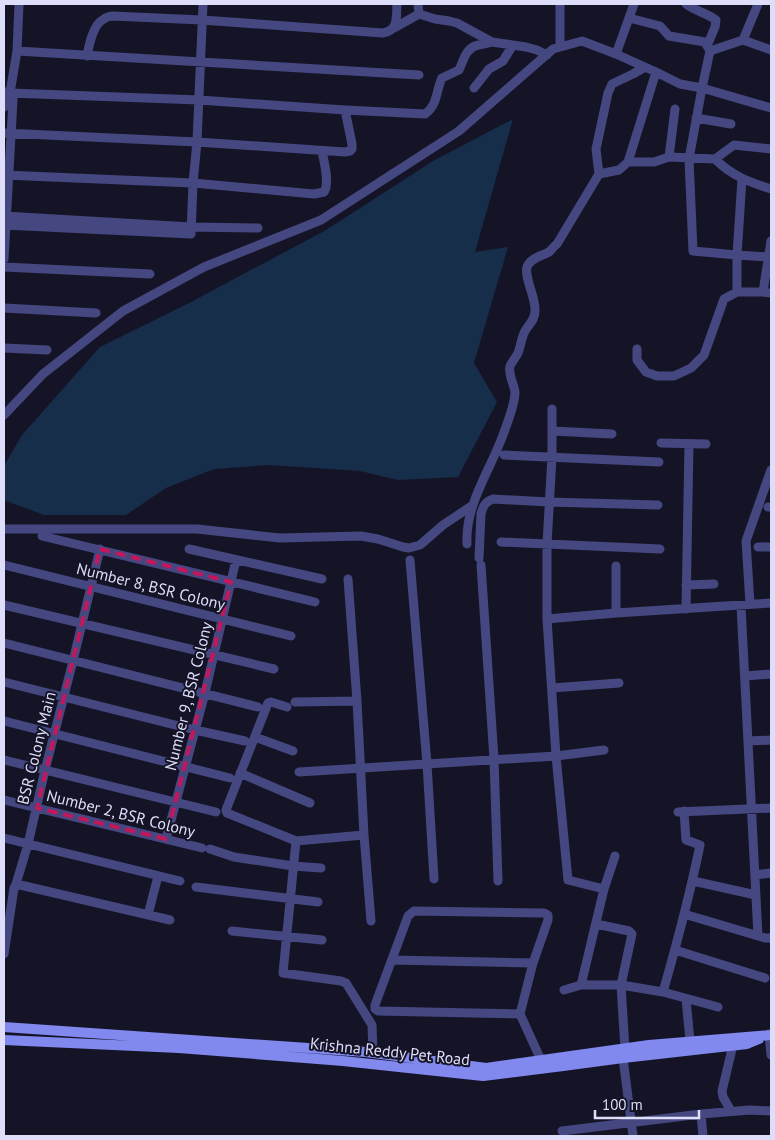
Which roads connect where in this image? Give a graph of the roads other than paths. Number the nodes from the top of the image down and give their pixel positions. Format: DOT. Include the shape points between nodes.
graph roads {
  1 [pos="19,4"];
  2 [pos="203,4"];
  3 [pos="397,4"];
  4 [pos="418,4"];
  5 [pos="560,4"];
  6 [pos="634,4"];
  7 [pos="686,4"];
  8 [pos="758,4"];
  9 [pos="419,14"];
  10 [pos="629,18"];
  11 [pos="202,20"];
  12 [pos="394,28"];
  13 [pos="743,40"];
  14 [pos="492,42"];
  15 [pos="513,45"];
  16 [pos="560,47"];
  17 [pos="709,48"];
  18 [pos="771,50"];
  19 [pos="17,51"];
  20 [pos="616,54"];
  21 [pos="547,55"];
  22 [pos="87,56"];
  23 [pos="200,63"];
  24 [pos="645,66"];
  25 [pos="656,72"];
  26 [pos="419,75"];
  27 [pos="474,88"];
  28 [pos="702,88"];
  29 [pos="7,93"];
  30 [pos="198,100"];
  31 [pos="4,107"];
  32 [pos="674,108"];
  33 [pos="771,108"];
  34 [pos="346,110"];
  35 [pos="696,118"];
  36 [pos="731,124"];
  37 [pos="8,133"];
  38 [pos="197,142"];
  39 [pos="771,149"];
  40 [pos="322,151"];
  41 [pos="669,157"];
  42 [pos="688,159"];
  43 [pos="715,159"];
  44 [pos="628,162"];
  45 [pos="600,174"];
  46 [pos="6,175"];
  47 [pos="742,179"];
  48 [pos="193,183"];
  49 [pos="771,189"];
  50 [pos="5,221"];
  51 [pos="191,227"];
  52 [pos="258,228"];
  53 [pos="771,241"];
  54 [pos="737,255"];
  55 [pos="769,257"];
  56 [pos="4,259"];
  57 [pos="4,267"];
  58 [pos="150,274"];
  59 [pos="737,292"];
  60 [pos="767,293"];
  61 [pos="4,308"];
  62 [pos="96,313"];
  63 [pos="4,348"];
  64 [pos="47,350"];
  65 [pos="637,350"];
  66 [pos="552,409"];
  67 [pos="4,414"];
  68 [pos="552,431"];
  69 [pos="612,434"];
  70 [pos="661,443"];
  71 [pos="689,444"];
  72 [pos="706,444"];
  73 [pos="504,455"];
  74 [pos="552,457"];
  75 [pos="659,462"];
  76 [pos="771,470"];
  77 [pos="549,502"];
  78 [pos="472,504"];
  79 [pos="658,505"];
  80 [pos="4,529"];
  81 [pos="42,536"];
  82 [pos="501,542"];
  83 [pos="467,544"];
  84 [pos="547,544"];
  85 [pos="758,547"];
  86 [pos="771,547"];
  87 [pos="100,549"];
  88 [pos="189,549"];
  89 [pos="660,549"];
  90 [pos="236,560"];
  91 [pos="410,560"];
  92 [pos="4,565"];
  93 [pos="616,566"];
  94 [pos="322,578"];
  95 [pos="348,579"];
  96 [pos="231,582"];
  97 [pos="714,584"];
  98 [pos="686,585"];
  99 [pos="90,587"];
  100 [pos="315,602"];
  101 [pos="771,603"];
  102 [pos="4,604"];
  103 [pos="745,605"];
  104 [pos="686,609"];
  105 [pos="616,613"];
  106 [pos="222,619"];
  107 [pos="547,619"];
  108 [pos="82,623"];
  109 [pos="291,636"];
  110 [pos="4,643"];
  111 [pos="213,655"];
  112 [pos="73,660"];
  113 [pos="274,669"];
  114 [pos="771,674"];
  115 [pos="745,676"];
  116 [pos="4,682"];
  117 [pos="619,683"];
  118 [pos="552,688"];
  119 [pos="205,694"];
  120 [pos="64,697"];
  121 [pos="357,701"];
  122 [pos="258,707"];
  123 [pos="4,721"];
  124 [pos="195,730"];
  125 [pos="54,734"];
  126 [pos="254,737"];
  127 [pos="771,740"];
  128 [pos="245,741"];
  129 [pos="748,741"];
  130 [pos="604,750"];
  131 [pos="293,751"];
  132 [pos="556,756"];
  133 [pos="494,759"];
  134 [pos="4,760"];
  135 [pos="427,764"];
  136 [pos="186,767"];
  137 [pos="362,769"];
  138 [pos="45,770"];
  139 [pos="299,772"];
  140 [pos="240,773"];
  141 [pos="230,778"];
  142 [pos="4,800"];
  143 [pos="176,802"];
  144 [pos="310,803"];
  145 [pos="37,808"];
  146 [pos="771,808"];
  147 [pos="752,809"];
  148 [pos="216,812"];
  149 [pos="364,835"];
  150 [pos="4,838"];
  151 [pos="166,839"];
  152 [pos="296,841"];
  153 [pos="28,844"];
  154 [pos="614,856"];
  155 [pos="293,866"];
  156 [pos="321,868"];
  157 [pos="771,873"];
  158 [pos="755,875"];
  159 [pos="158,876"];
  160 [pos="434,879"];
  161 [pos="180,881"];
  162 [pos="498,881"];
  163 [pos="693,881"];
  164 [pos="16,884"];
  165 [pos="196,887"];
  166 [pos="604,889"];
  167 [pos="756,896"];
  168 [pos="290,899"];
  169 [pos="318,902"];
  170 [pos="684,914"];
  171 [pos="148,916"];
  172 [pos="170,920"];
  173 [pos="372,921"];
  174 [pos="596,924"];
  175 [pos="232,931"];
  176 [pos="758,936"];
  177 [pos="287,937"];
  178 [pos="771,938"];
  179 [pos="322,940"];
  180 [pos="675,950"];
  181 [pos="4,954"];
  182 [pos="392,960"];
  183 [pos="533,963"];
  184 [pos="765,978"];
  185 [pos="580,985"];
  186 [pos="622,985"];
  187 [pos="564,990"];
  188 [pos="663,992"];
  189 [pos="686,999"];
  190 [pos="718,1007"];
  191 [pos="520,1014"];
  192 [pos="4,1027"];
  193 [pos="771,1033"];
  194 [pos="4,1040"];
  195 [pos="690,1041"];
  196 [pos="733,1045"];
  197 [pos="373,1053"];
  198 [pos="624,1053"];
  199 [pos="771,1055"];
  200 [pos="541,1060"];
  201 [pos="771,1111"];
  202 [pos="731,1112"];
  203 [pos="700,1114"];
  204 [pos="632,1122"];
  205 [pos="562,1131"];
  206 [pos="633,1136"];
  207 [pos="703,1136"];
  1 -- 19 [label="street"];
  2 -- 11 [label="street"];
  3 -- 12 [label="street"];
  4 -- 9 [label="street"];
  5 -- 16 [label="street"];
  6 -- 10 [label="street"];
  7 -- 17 [label="street" via="716,20"];
  8 -- 13 [label="street"];
  9 -- 12 [label="street"];
  9 -- 14 [label="street" via="457,23"];
  10 -- 17 [label="street" via="660,26 669,36 705,42"];
  10 -- 20 [label="street"];
  11 -- 12 [label="street" via="383,33"];
  11 -- 22 [label="street" via="104,18 91,38"];
  11 -- 23 [label="street"];
  13 -- 17 [label="street"];
  13 -- 18 [label="street"];
  14 -- 15 [label="street"];
  14 -- 34 [label="street" via="470,49 458,70 442,78 433,106 426,114"];
  15 -- 21 [label="street"];
  15 -- 27 [label="street" via="503,60 489,69"];
  16 -- 20 [label="street" via="582,41"];
  16 -- 21 [label="street"];
  17 -- 28 [label="street"];
  19 -- 22 [label="street"];
  19 -- 29 [label="street"];
  20 -- 24 [label="street"];
  21 -- 67 [label="street" via="459,131 321,220 204,267 123,311 43,374"];
  22 -- 23 [label="street"];
  23 -- 26 [label="street"];
  23 -- 30 [label="street"];
  24 -- 25 [label="street"];
  24 -- 45 [label="street" via="612,84 608,93 596,149"];
  25 -- 28 [label="street" via="680,84"];
  25 -- 44 [label="street"];
  28 -- 33 [label="street"];
  28 -- 35 [label="street"];
  29 -- 30 [label="street"];
  29 -- 31 [label="street"];
  29 -- 37 [label="street" via="13,100"];
  30 -- 34 [label="street"];
  30 -- 38 [label="street"];
  32 -- 41 [label="street"];
  34 -- 40 [label="street" via="352,149 345,152"];
  35 -- 36 [label="street"];
  35 -- 42 [label="street"];
  37 -- 38 [label="street"];
  37 -- 46 [label="street"];
  38 -- 40 [label="street"];
  38 -- 48 [label="street"];
  39 -- 43 [label="street" via="734,145"];
  40 -- 48 [label="street" via="327,188 320,193"];
  41 -- 42 [label="street"];
  41 -- 44 [label="street" via="654,162"];
  42 -- 43 [label="street"];
  42 -- 54 [label="street" via="694,251"];
  43 -- 47 [label="street"];
  44 -- 45 [label="street" via="619,170"];
  45 -- 78 [label="street" via="557,244 528,265 527,277 535,314 511,365 515,394 501,441"];
  46 -- 48 [label="street"];
  46 -- 50 [label="street"];
  47 -- 49 [label="street"];
  47 -- 54 [label="street"];
  48 -- 51 [label="street"];
  50 -- 51 [label="street"];
  50 -- 56 [label="street"];
  51 -- 52 [label="street"];
  53 -- 55 [label="street"];
  54 -- 55 [label="street"];
  54 -- 59 [label="street"];
  55 -- 60 [label="street"];
  57 -- 58 [label="street"];
  59 -- 60 [label="street"];
  59 -- 65 [label="street" via="724,299 704,355 691,368 674,376 657,376 646,372 637,360"];
  61 -- 62 [label="street"];
  63 -- 64 [label="street"];
  66 -- 68 [label="street"];
  68 -- 69 [label="street"];
  68 -- 74 [label="street"];
  70 -- 71 [label="street"];
  71 -- 72 [label="street"];
  71 -- 98 [label="street"];
  73 -- 74 [label="street"];
  74 -- 75 [label="street"];
  74 -- 77 [label="street"];
  76 -- 103 [label="street" via="746,541"];
  77 -- 79 [label="street"];
  77 -- 84 [label="street"];
  77 -- 133 [label="street" via="493,499 482,508 480,562"];
  78 -- 80 [label="street" via="420,545 409,548 361,536 280,538 197,528"];
  78 -- 83 [label="street"];
  81 -- 87 [label="street"];
  82 -- 84 [label="street"];
  84 -- 89 [label="street"];
  84 -- 107 [label="street"];
  85 -- 86 [label="street"];
  87 -- 96 [label="street"];
  87 -- 99 [label="street, BSR Colony Main"];
  88 -- 90 [label="street"];
  90 -- 94 [label="street"];
  90 -- 96 [label="street, Number 9, BSR Colony"];
  91 -- 135 [label="street"];
  92 -- 99 [label="street, Number 8, BSR Colony"];
  93 -- 105 [label="street"];
  95 -- 121 [label="street"];
  96 -- 100 [label="street"];
  96 -- 106 [label="street, Number 9, BSR Colony"];
  97 -- 98 [label="street"];
  98 -- 104 [label="street"];
  99 -- 106 [label="street, Number 8, BSR Colony"];
  99 -- 108 [label="street, BSR Colony Main"];
  101 -- 103 [label="street"];
  102 -- 108 [label="street"];
  103 -- 104 [label="street"];
  103 -- 115 [label="street"];
  104 -- 105 [label="street"];
  105 -- 107 [label="street"];
  106 -- 109 [label="street, Number 8, BSR Colony"];
  106 -- 111 [label="street, Number 9, BSR Colony"];
  107 -- 118 [label="street"];
  108 -- 111 [label="street"];
  108 -- 112 [label="street, BSR Colony Main"];
  110 -- 112 [label="street"];
  111 -- 113 [label="street"];
  111 -- 119 [label="street, Number 9, BSR Colony"];
  112 -- 119 [label="street"];
  112 -- 120 [label="street, BSR Colony Main"];
  114 -- 115 [label="street"];
  115 -- 129 [label="street"];
  116 -- 120 [label="street"];
  117 -- 118 [label="street"];
  118 -- 132 [label="street"];
  119 -- 122 [label="street"];
  119 -- 124 [label="street, Number 9, BSR Colony"];
  120 -- 124 [label="street"];
  120 -- 125 [label="street, BSR Colony Main"];
  121 -- 126 [label="street" via="271,702"];
  121 -- 137 [label="street"];
  123 -- 125 [label="street"];
  124 -- 128 [label="street"];
  124 -- 136 [label="street, Number 9, BSR Colony"];
  125 -- 136 [label="street"];
  125 -- 138 [label="street, BSR Colony Main"];
  126 -- 131 [label="street"];
  126 -- 140 [label="street"];
  127 -- 129 [label="street"];
  129 -- 147 [label="street"];
  130 -- 132 [label="street"];
  132 -- 133 [label="street"];
  132 -- 166 [label="street" via="568,880"];
  133 -- 135 [label="street"];
  133 -- 162 [label="street"];
  134 -- 138 [label="street"];
  135 -- 137 [label="street"];
  135 -- 160 [label="street"];
  136 -- 141 [label="street"];
  136 -- 143 [label="street, Number 9, BSR Colony"];
  137 -- 139 [label="street"];
  137 -- 149 [label="street"];
  138 -- 143 [label="street"];
  138 -- 145 [label="street, BSR Colony Main"];
  140 -- 144 [label="street"];
  140 -- 152 [label="street" via="227,812"];
  142 -- 145 [label="street, Number 2, BSR Colony"];
  143 -- 148 [label="street"];
  143 -- 151 [label="street, Number 9, BSR Colony"];
  145 -- 151 [label="street, Number 2, BSR Colony"];
  145 -- 153 [label="street, BSR Colony Main"];
  146 -- 147 [label="street"];
  147 -- 158 [label="street"];
  147 -- 163 [label="street" via="681,812 686,840 700,845"];
  149 -- 152 [label="street"];
  149 -- 173 [label="street"];
  150 -- 153 [label="street"];
  151 -- 155 [label="street, Number 2, BSR Colony" via="234,857"];
  152 -- 155 [label="street"];
  153 -- 159 [label="street"];
  153 -- 164 [label="street, BSR Colony Main"];
  154 -- 166 [label="street"];
  155 -- 156 [label="street, Number 2, BSR Colony"];
  155 -- 168 [label="street"];
  157 -- 158 [label="street"];
  158 -- 167 [label="street"];
  159 -- 161 [label="street"];
  159 -- 171 [label="street"];
  163 -- 167 [label="street"];
  163 -- 170 [label="street"];
  164 -- 171 [label="street"];
  164 -- 181 [label="street, BSR Colony Main"];
  165 -- 168 [label="street"];
  166 -- 174 [label="street"];
  167 -- 176 [label="street"];
  168 -- 169 [label="street"];
  168 -- 177 [label="street"];
  170 -- 176 [label="street"];
  170 -- 180 [label="street"];
  171 -- 172 [label="street"];
  174 -- 185 [label="street"];
  174 -- 186 [label="street" via="632,934"];
  175 -- 177 [label="street"];
  176 -- 178 [label="street"];
  177 -- 179 [label="street"];
  177 -- 197 [label="street" via="284,973 346,983 372,1025"];
  180 -- 184 [label="street"];
  180 -- 188 [label="street"];
  182 -- 183 [label="street"];
  182 -- 183 [label="street" via="408,916 414,911 544,913 548,920"];
  182 -- 191 [label="street" via="375,1005 378,1011"];
  183 -- 191 [label="street"];
  185 -- 186 [label="street"];
  185 -- 187 [label="street"];
  186 -- 188 [label="street"];
  186 -- 198 [label="street"];
  188 -- 189 [label="street"];
  189 -- 190 [label="street"];
  189 -- 195 [label="street"];
  191 -- 200 [label="street"];
  192 -- 197 [label="main road, Krishna Reddy Pet Road"];
  193 -- 195 [label="main road, Krishna Reddy Pet Road"];
  193 -- 196 [label="main road, Krishna Reddy Pet Road" via="747,1044"];
  193 -- 199 [label="street"];
  194 -- 198 [label="main road, Krishna Reddy Pet Road" via="179,1048 484,1076 563,1066"];
  195 -- 198 [label="main road, Krishna Reddy Pet Road" via="649,1045"];
  196 -- 198 [label="main road, Krishna Reddy Pet Road"];
  196 -- 202 [label="street" via="722,1091"];
  197 -- 200 [label="main road, Krishna Reddy Pet Road" via="486,1068"];
  198 -- 200 [label="main road, Krishna Reddy Pet Road"];
  198 -- 204 [label="street"];
  201 -- 202 [label="street"];
  202 -- 203 [label="street"];
  203 -- 204 [label="street"];
  203 -- 207 [label="street"];
  204 -- 205 [label="street"];
  204 -- 206 [label="street"];
}
